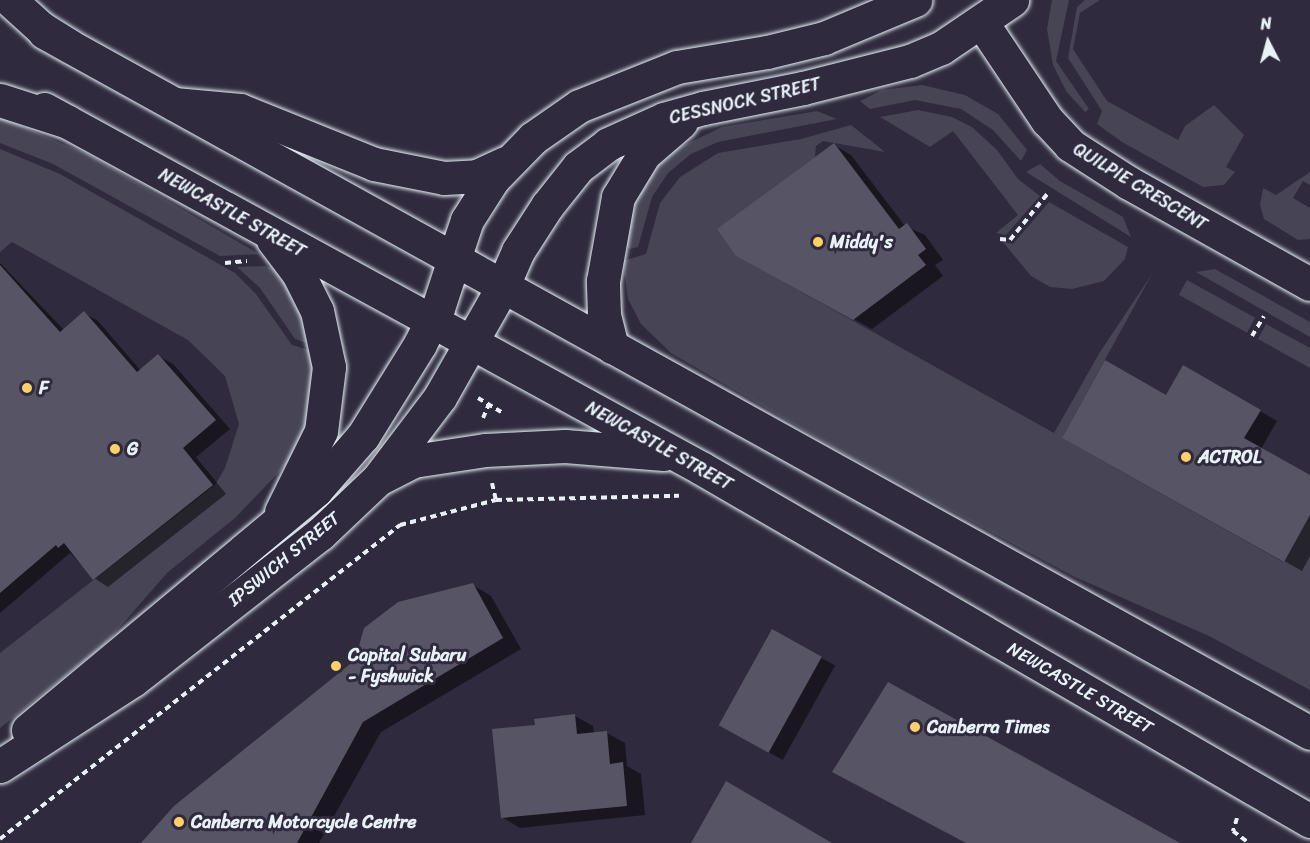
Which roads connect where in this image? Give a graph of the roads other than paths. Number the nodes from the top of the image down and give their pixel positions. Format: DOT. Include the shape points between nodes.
graph roads {
  1 [pos="10,0"];
  2 [pos="915,0"];
  3 [pos="1012,0"];
  4 [pos="0,7"];
  5 [pos="982,23"];
  6 [pos="70,46"];
  7 [pos="0,85"];
  8 [pos="0,100"];
  9 [pos="174,104"];
  10 [pos="702,108"];
  11 [pos="68,123"];
  12 [pos="516,153"];
  13 [pos="267,232"];
  14 [pos="454,259"];
  15 [pos="1310,284"];
  16 [pos="502,288"];
  17 [pos="431,323"];
  18 [pos="472,345"];
  19 [pos="612,347"];
  20 [pos="678,455"];
  21 [pos="378,479"];
  22 [pos="275,524"];
  23 [pos="1310,733"];
  24 [pos="0,755"];
  25 [pos="0,766"];
  26 [pos="1310,821"];
  1 -- 6 [label="main road" via="41,28"];
  2 -- 12 [label="main road" via="814,41 654,73 579,106"];
  3 -- 5 [label="main road, CESSNOCK STREET"];
  4 -- 6 [label="main road"];
  5 -- 10 [label="main road, CESSNOCK STREET" via="941,48 910,60 795,90"];
  5 -- 15 [label="main road, QUILPIE CRESCENT" via="1047,120 1070,145 1129,183"];
  6 -- 9 [label="main road"];
  7 -- 11 [label="main road, NEWCASTLE STREET"];
  8 -- 11 [label="main road"];
  9 -- 12 [label="main road" via="240,110 374,164 444,178 489,172"];
  9 -- 14 [label="main road"];
  10 -- 16 [label="main road, CESSNOCK STREET" via="643,127 593,154 564,183 533,226"];
  10 -- 19 [label="main road" via="644,154 618,197 603,281 604,314"];
  11 -- 13 [label="main road, NEWCASTLE STREET"];
  12 -- 14 [label="main road" via="476,203"];
  13 -- 17 [label="main road, NEWCASTLE STREET"];
  13 -- 22 [label="main road" via="312,301 323,326 329,368 321,431"];
  14 -- 16 [label="main road"];
  14 -- 17 [label="main road, IPSWICH STREET"];
  16 -- 18 [label="main road, IPSWICH STREET"];
  16 -- 19 [label="main road"];
  17 -- 18 [label="main road, NEWCASTLE STREET"];
  17 -- 22 [label="main road, IPSWICH STREET" via="363,436 316,490"];
  18 -- 20 [label="main road, NEWCASTLE STREET"];
  18 -- 21 [label="main road, IPSWICH STREET" via="434,406"];
  19 -- 23 [label="main road"];
  20 -- 21 [label="main road" via="565,446 485,450 413,461"];
  20 -- 26 [label="main road, NEWCASTLE STREET"];
  21 -- 25 [label="main road, IPSWICH STREET" via="320,534 133,680"];
  22 -- 24 [label="main road, IPSWICH STREET" via="100,667"];
}
